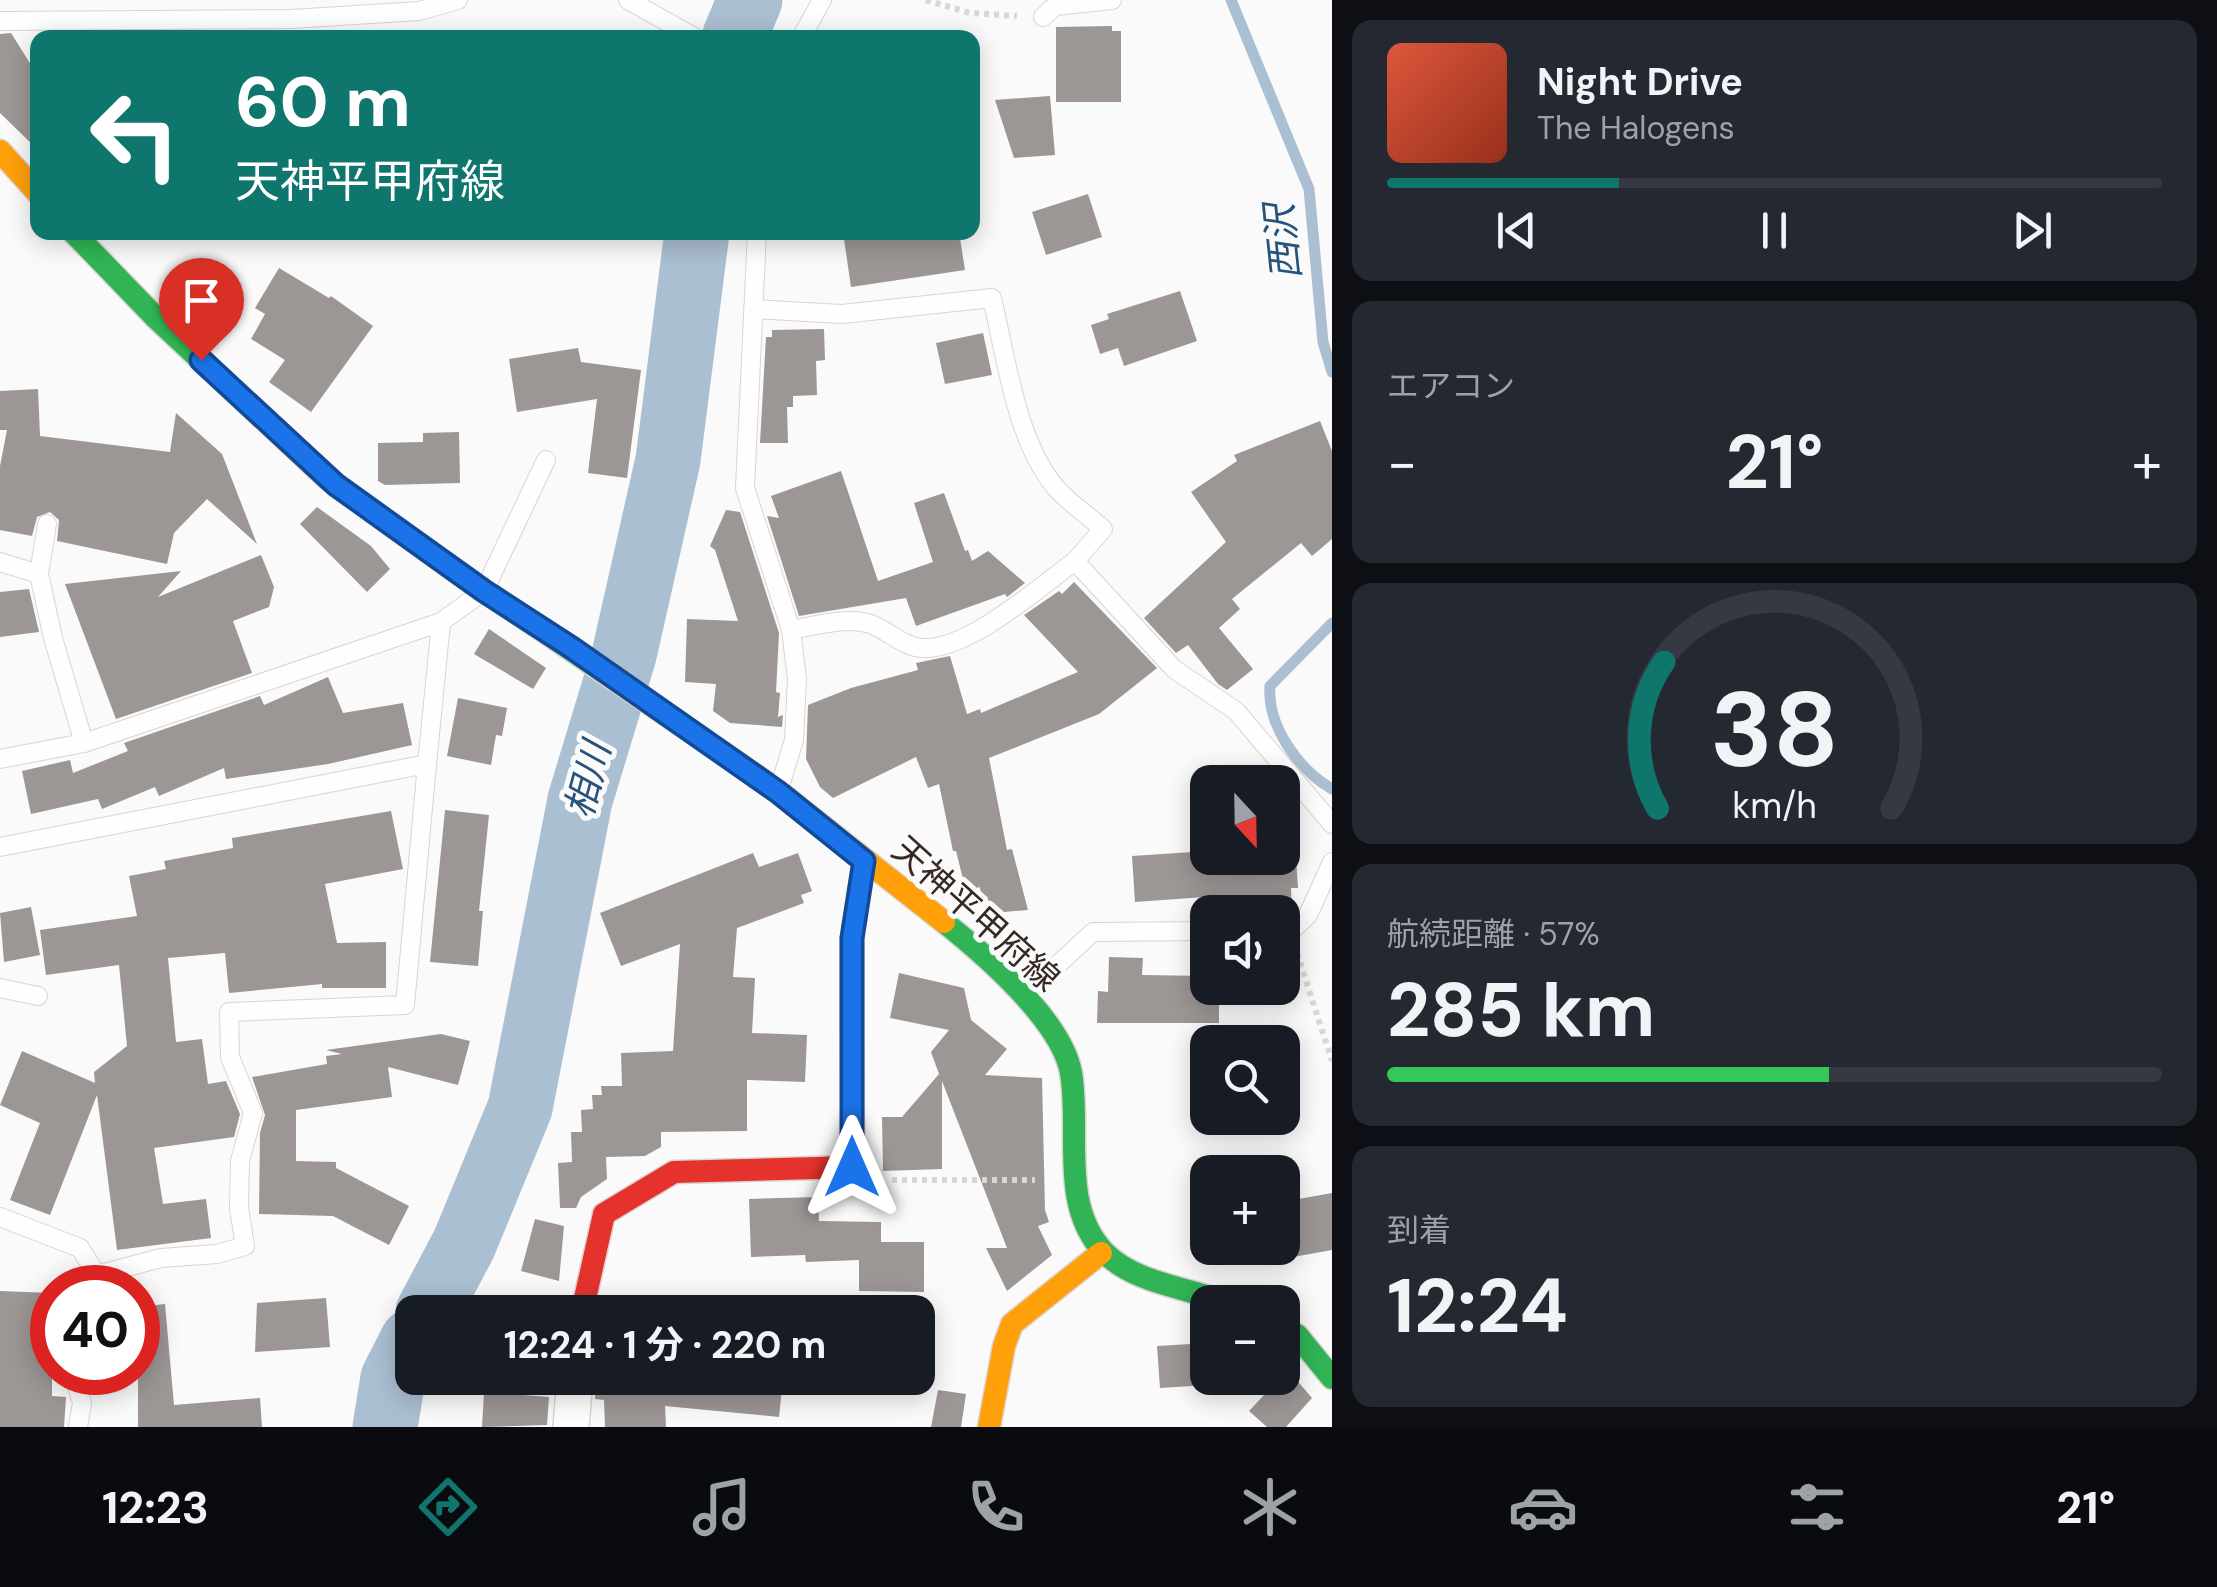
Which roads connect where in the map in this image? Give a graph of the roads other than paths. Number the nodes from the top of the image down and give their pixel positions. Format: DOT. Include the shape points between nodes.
graph roads {
  1 [pos="458,0"];
  2 [pos="628,0"];
  3 [pos="822,0"];
  4 [pos="1112,0"];
  5 [pos="162,9"];
  6 [pos="1043,17"];
  7 [pos="0,21"];
  8 [pos="685,30"];
  9 [pos="806,30"];
  10 [pos="0,151"];
  11 [pos="30,184"];
  12 [pos="80,240"];
  13 [pos="757,240"];
  14 [pos="754,309"];
  15 [pos="546,460"];
  16 [pos="47,524"];
  17 [pos="1074,561"];
  18 [pos="0,562"];
  19 [pos="39,574"];
  20 [pos="484,591"];
  21 [pos="441,622"];
  22 [pos="791,630"];
  23 [pos="84,743"];
  24 [pos="0,759"];
  25 [pos="427,764"];
  26 [pos="778,792"];
  27 [pos="1332,824"];
  28 [pos="0,846"];
  29 [pos="864,861"];
  30 [pos="1332,862"];
  31 [pos="1300,921"];
  32 [pos="1190,931"];
  33 [pos="0,988"];
  34 [pos="1024,995"];
  35 [pos="38,996"];
  36 [pos="0,1217"];
  37 [pos="1102,1253"];
  38 [pos="88,1265"];
  39 [pos="141,1265"];
  40 [pos="1190,1290"];
  41 [pos="586,1295"];
  42 [pos="1300,1339"];
  43 [pos="1332,1378"];
  44 [pos="80,1395"];
  45 [pos="573,1395"];
  46 [pos="78,1427"];
  47 [pos="570,1427"];
  48 [pos="988,1427"];
  1 -- 5 [label="lane" via="420,11 292,19"];
  2 -- 8 [label="lane"];
  3 -- 9 [label="lane"];
  4 -- 6 [label="lane" via="1054,6"];
  5 -- 7 [label="lane"];
  10 -- 11 [label="main road"];
  12 -- 20 [label="main road" via="120,286 336,485"];
  13 -- 14 [label="lane"];
  14 -- 17 [label="lane" via="842,314 992,298 1036,458 1057,488 1103,528"];
  14 -- 22 [label="lane" via="745,488"];
  15 -- 20 [label="lane"];
  16 -- 19 [label="lane"];
  17 -- 22 [label="lane" via="980,629 937,645 903,643 868,623"];
  17 -- 27 [label="lane" via="1174,669 1236,711"];
  18 -- 19 [label="lane"];
  19 -- 23 [label="lane"];
  20 -- 21 [label="lane"];
  20 -- 26 [label="main road, 天神平甲府線"];
  21 -- 23 [label="lane"];
  21 -- 25 [label="lane"];
  22 -- 26 [label="lane" via="794,740"];
  23 -- 24 [label="lane"];
  25 -- 28 [label="lane"];
  25 -- 39 [label="lane" via="405,1005 230,1012 230,1057 252,1113 240,1161 246,1246"];
  26 -- 29 [label="main road, 天神平甲府線"];
  29 -- 34 [label="main road, 天神平甲府線"];
  29 -- 41 [label="main road" via="852,938 852,1167 674,1172 604,1214"];
  30 -- 31 [label="lane"];
  32 -- 34 [label="lane" via="1093,932"];
  33 -- 35 [label="lane"];
  34 -- 37 [label="main road, 天神平甲府線" via="1055,1035 1071,1071 1080,1205"];
  36 -- 38 [label="lane" via="80,1248"];
  37 -- 40 [label="main road" via="1124,1268"];
  37 -- 48 [label="main road" via="1012,1324"];
  42 -- 43 [label="main road"];
  44 -- 46 [label="lane"];
  45 -- 47 [label="street"];
}
